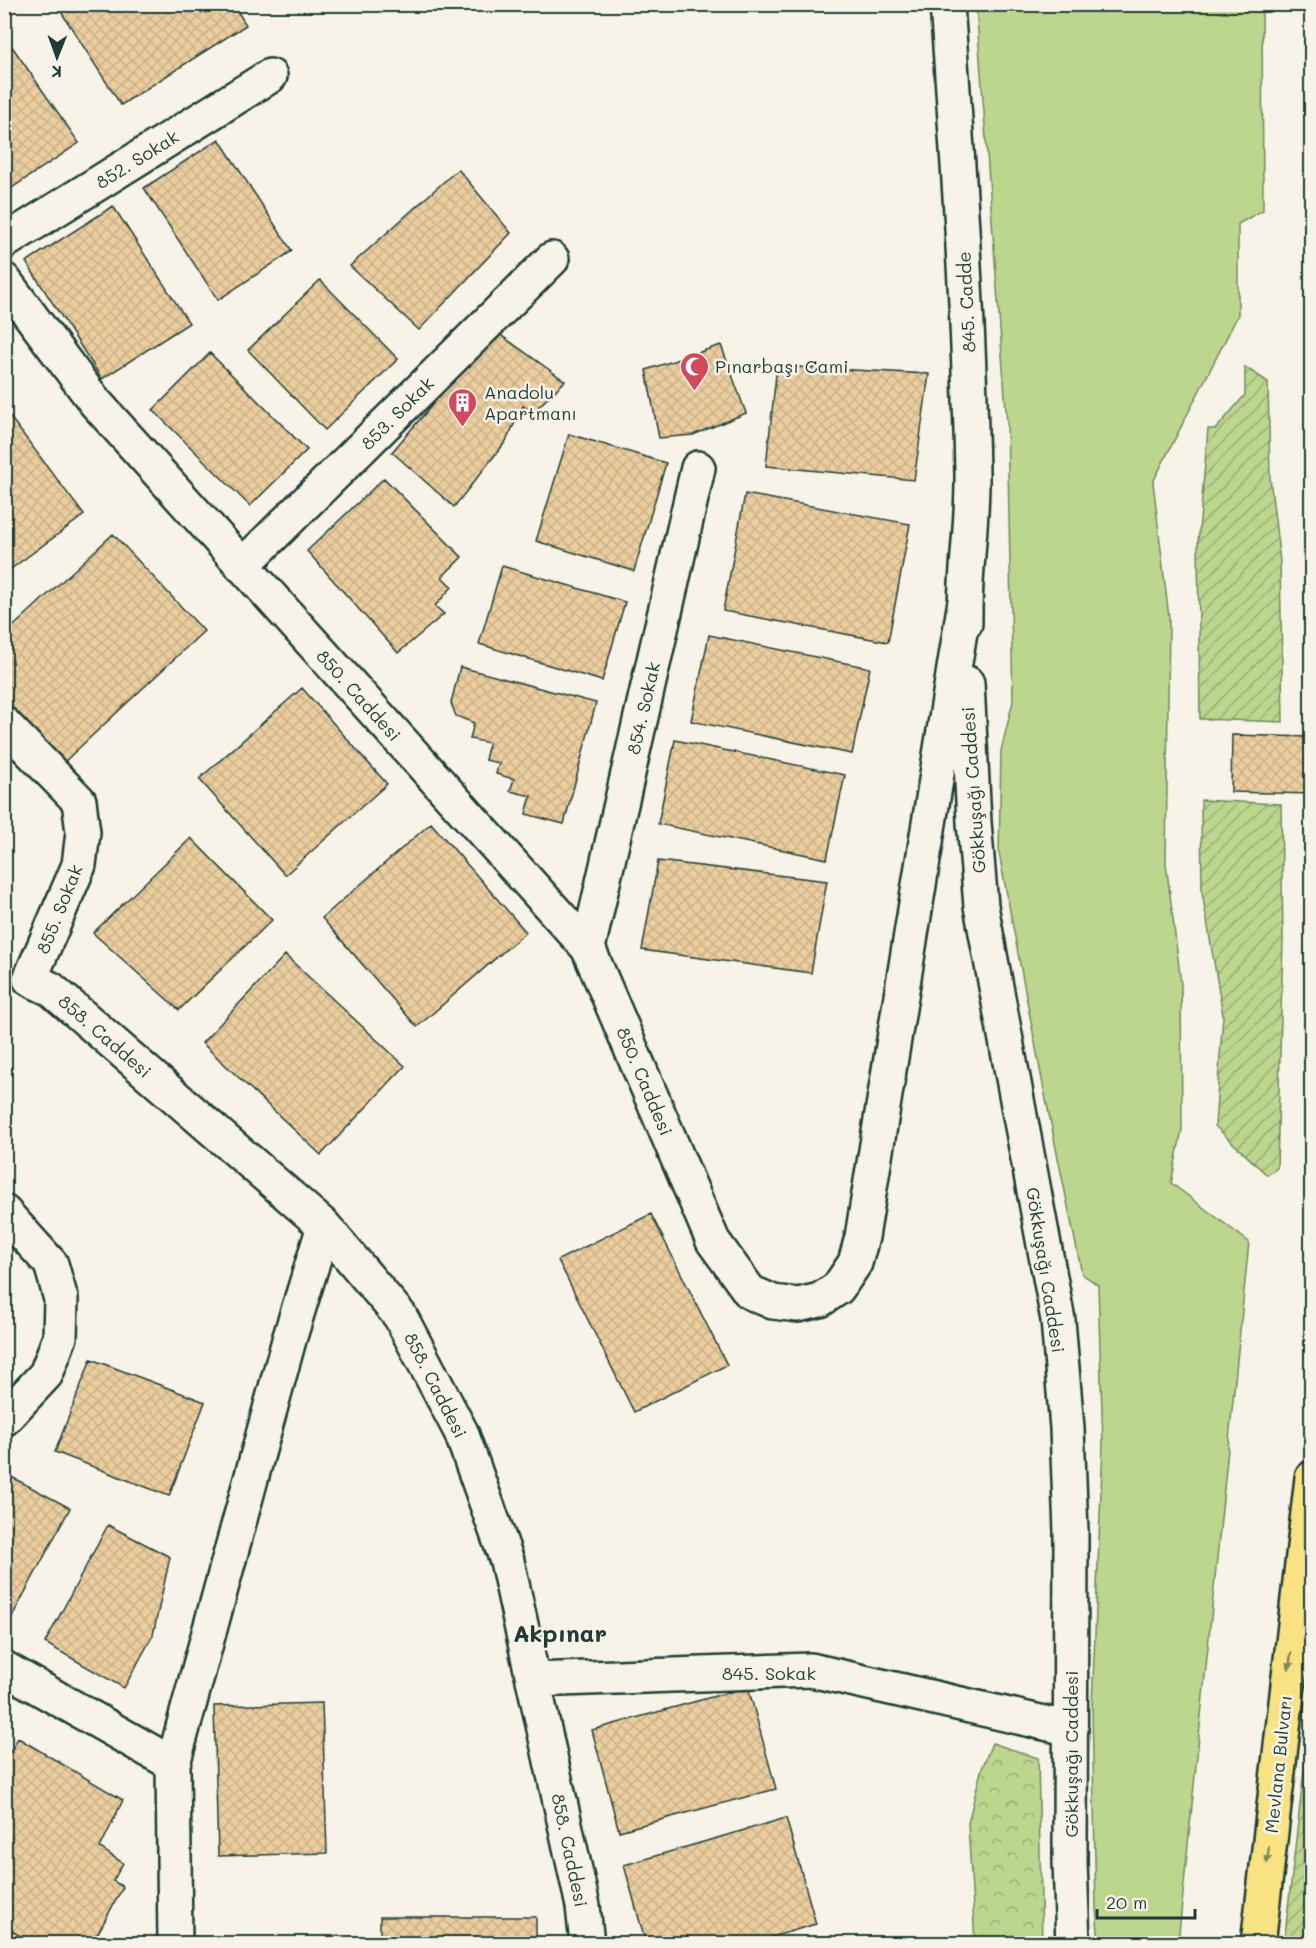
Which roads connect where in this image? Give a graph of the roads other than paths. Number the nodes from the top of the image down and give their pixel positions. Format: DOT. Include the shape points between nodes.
graph roads {
  1 [pos="946,4"];
  2 [pos="270,76"];
  3 [pos="4,242"];
  4 [pos="552,259"];
  5 [pos="4,280"];
  6 [pos="698,468"];
  7 [pos="242,566"];
  8 [pos="965,601"];
  9 [pos="4,724"];
  10 [pos="588,948"];
  11 [pos="17,982"];
  12 [pos="4,1212"];
  13 [pos="324,1226"];
  14 [pos="4,1419"];
  15 [pos="1311,1478"];
  16 [pos="4,1668"];
  17 [pos="533,1680"];
  18 [pos="1071,1730"];
  19 [pos="173,1764"];
  20 [pos="174,1944"];
  21 [pos="587,1944"];
  22 [pos="1073,1944"];
  23 [pos="1258,1944"];
  1 -- 8 [label="street, 845. Cadde" via="969,344 972,476"];
  2 -- 3 [label="street, 852. Sokak"];
  4 -- 7 [label="street, 853. Sokak"];
  5 -- 7 [label="street, 850. Caddesi" via="95,402"];
  6 -- 10 [label="street, 854. Sokak"];
  7 -- 10 [label="street, 850. Caddesi"];
  8 -- 10 [label="street, 850. Caddesi" via="862,1237 855,1263 837,1288 820,1300 798,1305 773,1302 750,1292 713,1241"];
  8 -- 18 [label="street, Gökkuşağı Caddesi" via="968,725 981,906 1058,1320 1071,1532"];
  9 -- 11 [label="street, 855. Sokak" via="79,801 83,832 79,865"];
  11 -- 13 [label="street, 858. Caddesi" via="51,989"];
  12 -- 14 [label="street" via="51,1264 61,1299 60,1337 45,1374"];
  13 -- 17 [label="street, 858. Caddesi" via="400,1316 461,1432 507,1562"];
  13 -- 19 [label="street"];
  15 -- 23 [label="highway, Mevlana Bulvarı, one-way"];
  16 -- 19 [label="street"];
  17 -- 18 [label="street, 845. Sokak" via="811,1670"];
  17 -- 21 [label="street, 858. Caddesi" via="583,1906"];
  18 -- 22 [label="street, Gökkuşağı Caddesi"];
  19 -- 20 [label="street"];
}
